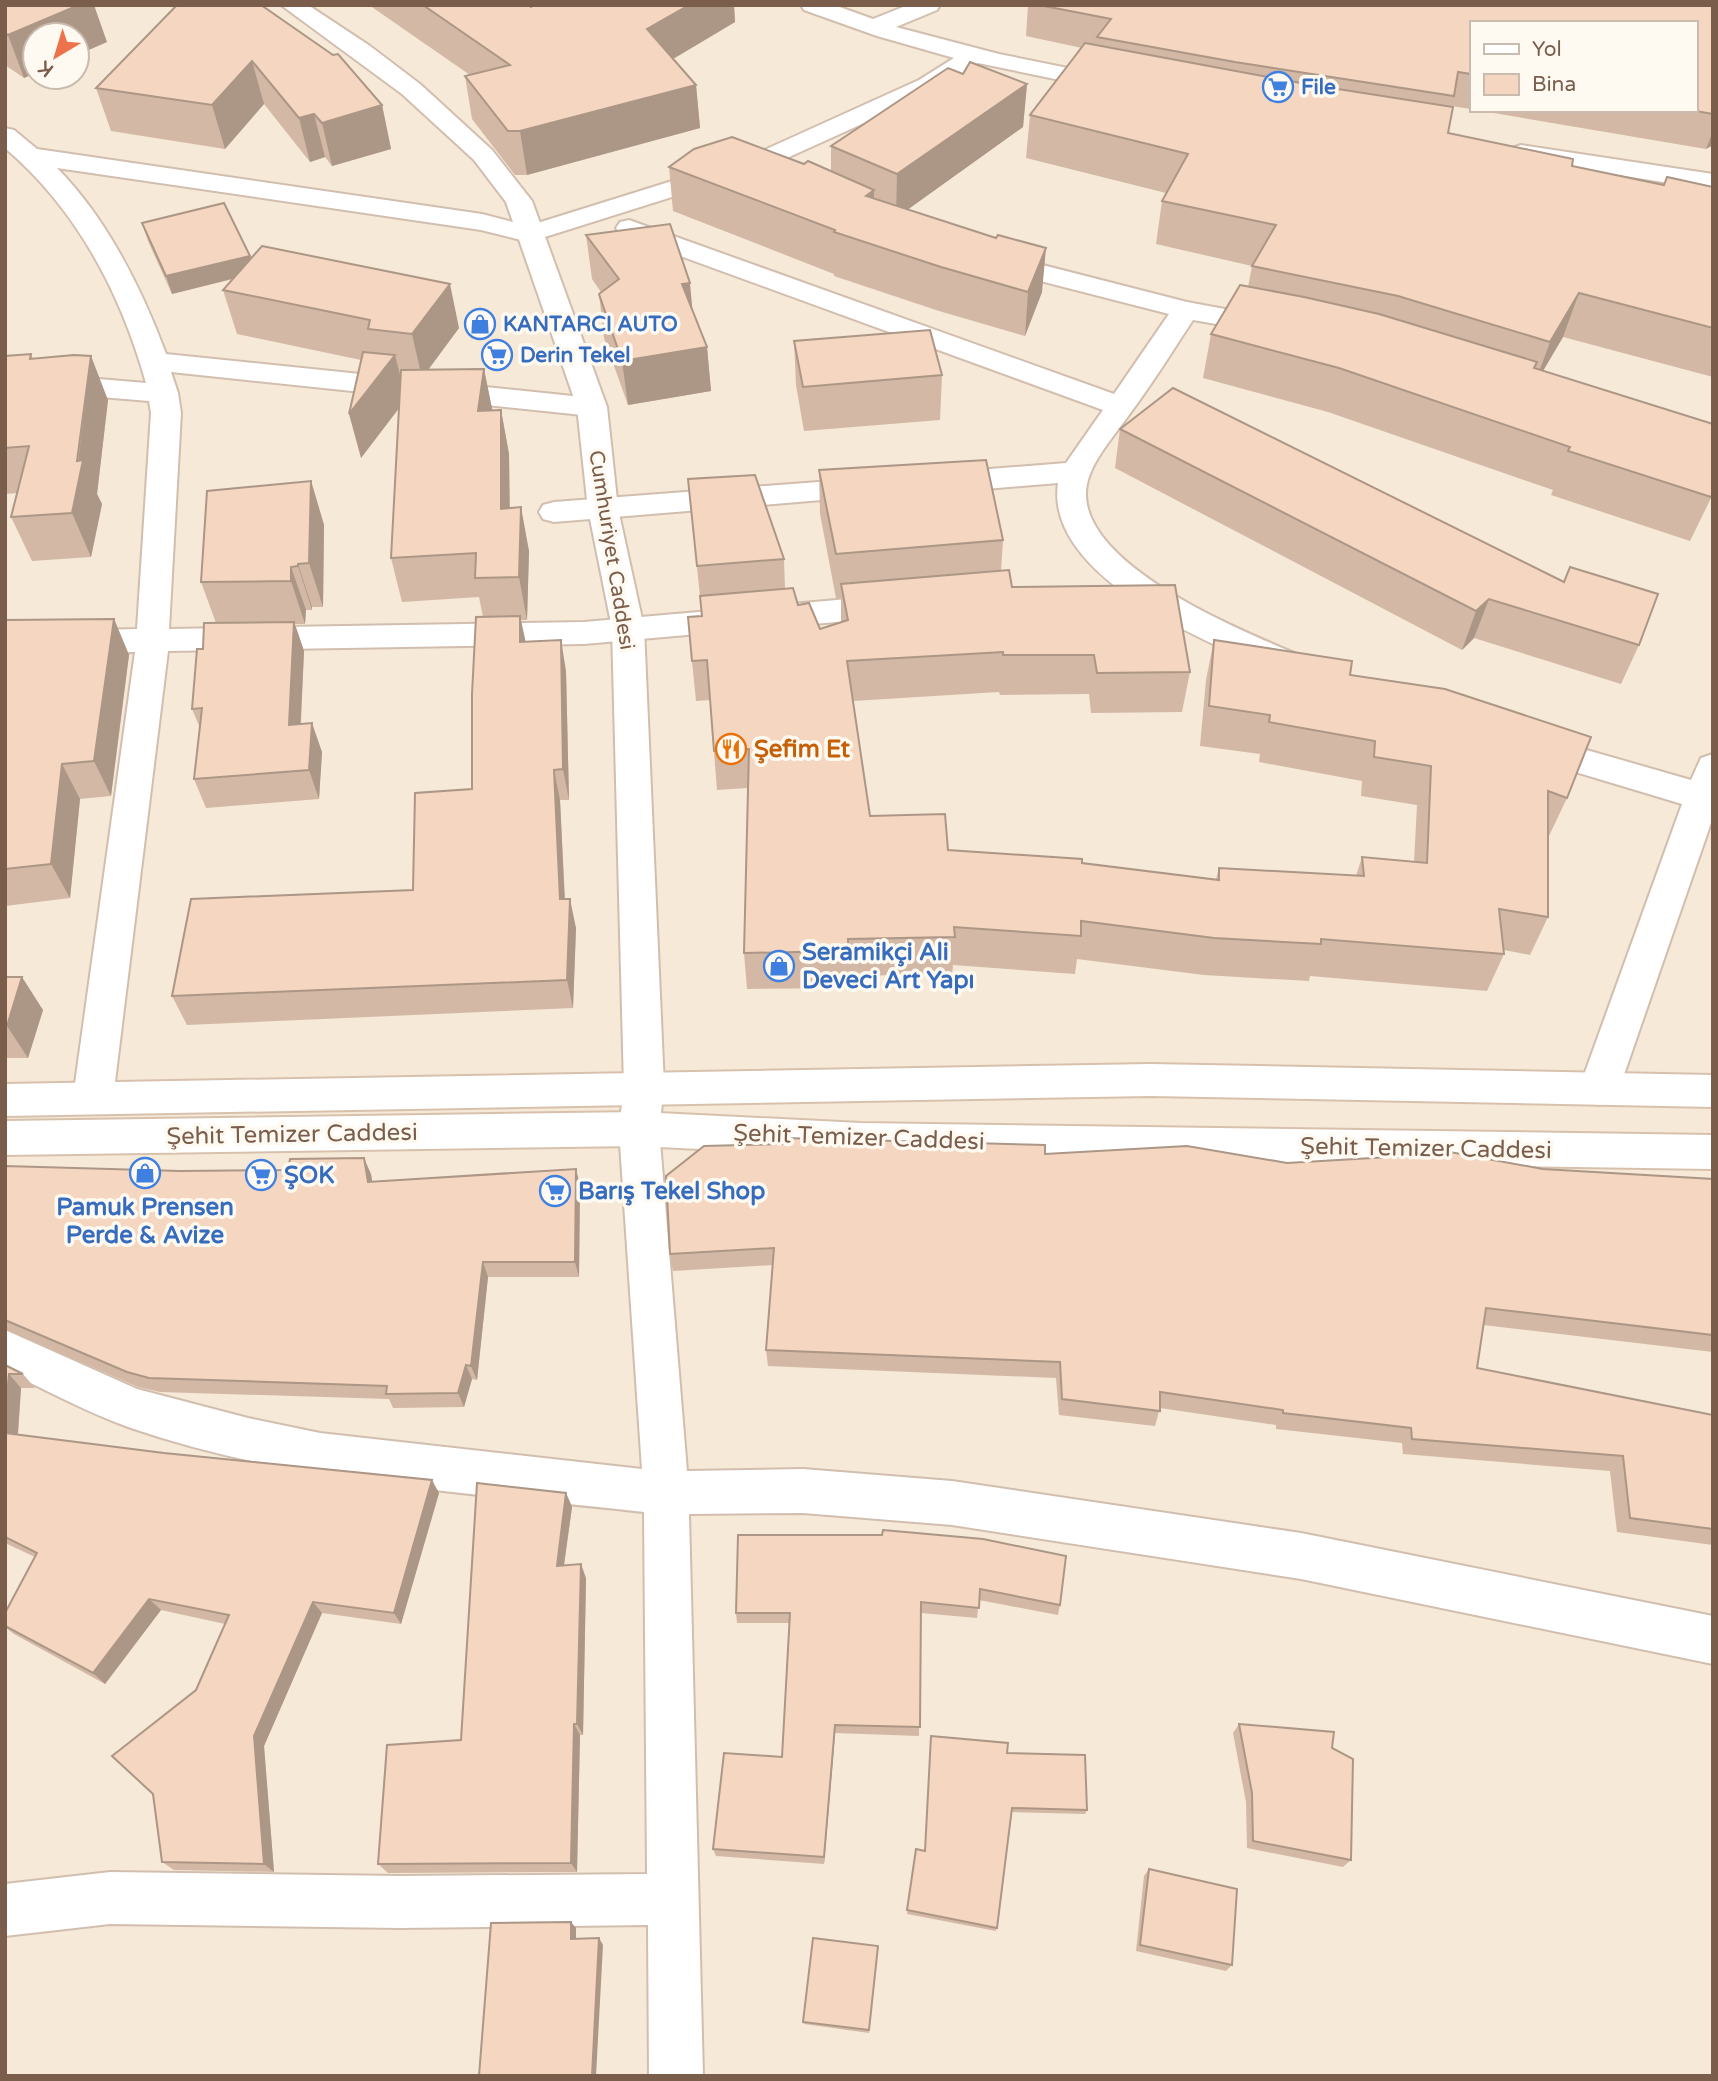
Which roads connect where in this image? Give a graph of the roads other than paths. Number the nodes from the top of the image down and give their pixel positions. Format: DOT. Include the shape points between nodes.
graph roads {
  1 [pos="292,5"];
  2 [pos="812,5"];
  3 [pos="929,5"];
  4 [pos="875,27"];
  5 [pos="973,56"];
  6 [pos="1138,89"];
  7 [pos="5,135"];
  8 [pos="1498,150"];
  9 [pos="30,156"];
  10 [pos="758,162"];
  11 [pos="783,176"];
  12 [pos="1713,182"];
  13 [pos="591,214"];
  14 [pos="528,234"];
  15 [pos="964,253"];
  16 [pos="1186,310"];
  17 [pos="1295,330"];
  18 [pos="153,361"];
  19 [pos="5,380"];
  20 [pos="164,393"];
  21 [pos="1121,406"];
  22 [pos="592,407"];
  23 [pos="1076,472"];
  24 [pos="603,509"];
  25 [pos="554,512"];
  26 [pos="1133,586"];
  27 [pos="1092,589"];
  28 [pos="929,603"];
  29 [pos="628,628"];
  30 [pos="152,642"];
  31 [pos="5,643"];
  32 [pos="1317,676"];
  33 [pos="1496,736"];
  34 [pos="1707,781"];
  35 [pos="1599,1089"];
  36 [pos="1713,1091"];
  37 [pos="93,1098"];
  38 [pos="5,1100"];
  39 [pos="641,1108"];
  40 [pos="5,1138"];
  41 [pos="1713,1152"];
  42 [pos="5,1350"];
  43 [pos="667,1493"];
  44 [pos="1713,1640"];
  45 [pos="673,1899"];
  46 [pos="5,1910"];
  47 [pos="676,2076"];
  1 -- 14 [label="street, Cumhuriyet Caddesi" via="362,51 449,121 519,201"];
  2 -- 4 [label="street"];
  3 -- 4 [label="street"];
  4 -- 5 [label="street"];
  5 -- 6 [label="street"];
  5 -- 10 [label="street" via="928,85"];
  7 -- 9 [label="street"];
  8 -- 12 [label="street"];
  9 -- 14 [label="street" via="482,222"];
  9 -- 18 [label="street" via="67,195 96,239 139,318"];
  10 -- 11 [label="street"];
  10 -- 13 [label="street"];
  13 -- 14 [label="street"];
  13 -- 21 [label="street"];
  14 -- 22 [label="street, Cumhuriyet Caddesi"];
  15 -- 16 [label="street"];
  16 -- 17 [label="street"];
  16 -- 21 [label="street"];
  18 -- 20 [label="street"];
  18 -- 22 [label="street"];
  19 -- 20 [label="street"];
  20 -- 30 [label="street"];
  21 -- 23 [label="street"];
  22 -- 24 [label="street, Cumhuriyet Caddesi"];
  23 -- 24 [label="street"];
  23 -- 26 [label="street" via="1071,505 1085,535 1103,560"];
  24 -- 25 [label="street"];
  24 -- 29 [label="street, Cumhuriyet Caddesi"];
  26 -- 27 [label="street"];
  26 -- 32 [label="street" via="1228,638"];
  28 -- 29 [label="street"];
  29 -- 30 [label="street" via="584,633"];
  29 -- 39 [label="street, Cumhuriyet Caddesi"];
  30 -- 31 [label="street"];
  30 -- 37 [label="street"];
  33 -- 34 [label="street"];
  34 -- 35 [label="street"];
  35 -- 36 [label="street, Şehit Temizer Caddesi"];
  35 -- 39 [label="street, Şehit Temizer Caddesi" via="1151,1080"];
  37 -- 38 [label="street, Şehit Temizer Caddesi"];
  37 -- 39 [label="street, Şehit Temizer Caddesi"];
  39 -- 40 [label="street, Şehit Temizer Caddesi"];
  39 -- 41 [label="street, Şehit Temizer Caddesi" via="861,1140"];
  39 -- 43 [label="street, Cumhuriyet Caddesi"];
  42 -- 43 [label="street" via="132,1408 248,1439 320,1454"];
  43 -- 44 [label="street" via="803,1491 952,1503 1301,1556"];
  43 -- 45 [label="street, Cumhuriyet Caddesi"];
  45 -- 46 [label="street" via="110,1898"];
  45 -- 47 [label="street, Cumhuriyet Caddesi"];
}
